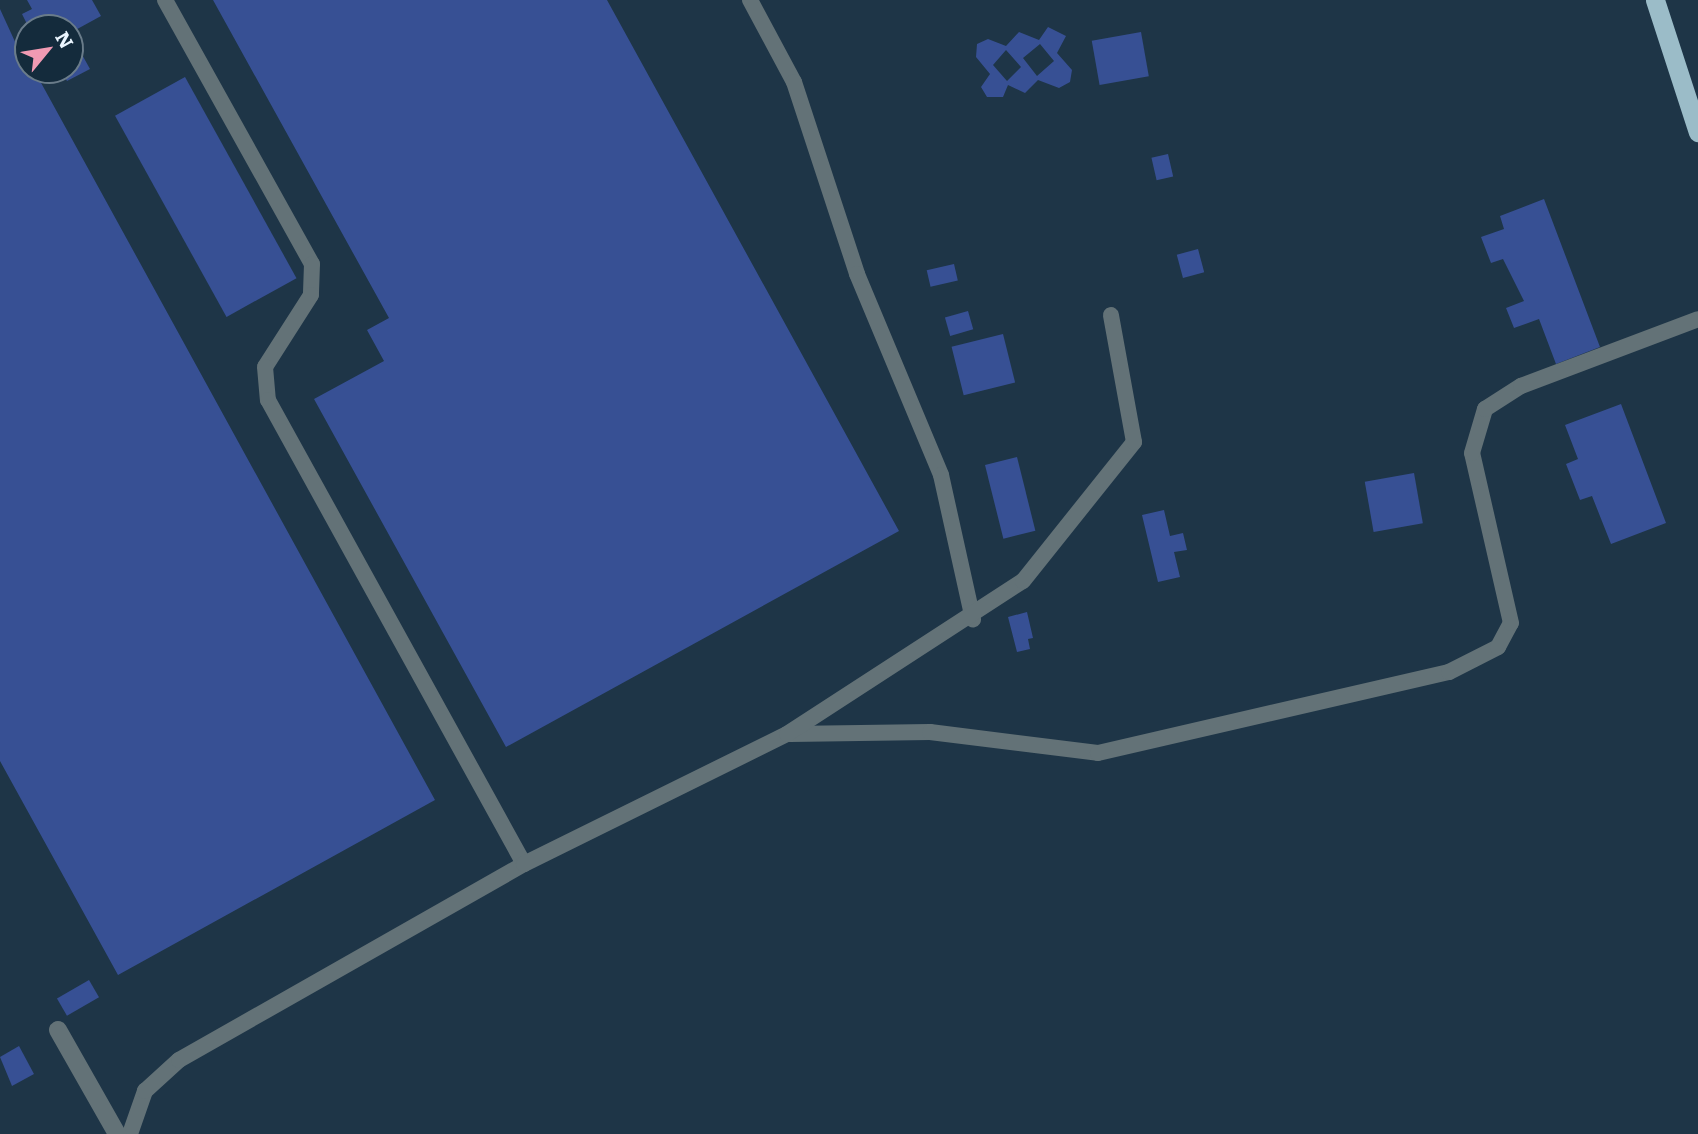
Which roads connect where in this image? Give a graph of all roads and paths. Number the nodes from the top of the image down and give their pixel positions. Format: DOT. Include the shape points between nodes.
graph roads {
  1 [pos="165,0"];
  2 [pos="750,0"];
  3 [pos="1655,0"];
  4 [pos="1698,132"];
  5 [pos="1111,315"];
  6 [pos="1698,320"];
  7 [pos="973,619"];
  8 [pos="787,734"];
  9 [pos="524,864"];
  10 [pos="58,1030"];
  11 [pos="117,1134"];
  12 [pos="130,1134"];
  1 -- 9 [label="lane" via="312,264 311,295 265,366 268,400"];
  2 -- 7 [label="lane" via="794,82 857,274 941,475"];
  3 -- 4 [label="highway"];
  5 -- 7 [label="lane" via="1134,422 1128,456 1023,581"];
  6 -- 8 [label="lane" via="1521,386 1485,409 1472,453 1511,623 1498,647 1449,672 1098,753 930,732"];
  7 -- 8 [label="lane"];
  8 -- 9 [label="lane"];
  9 -- 12 [label="lane" via="179,1060 145,1091"];
  10 -- 11 [label="street"];
}
